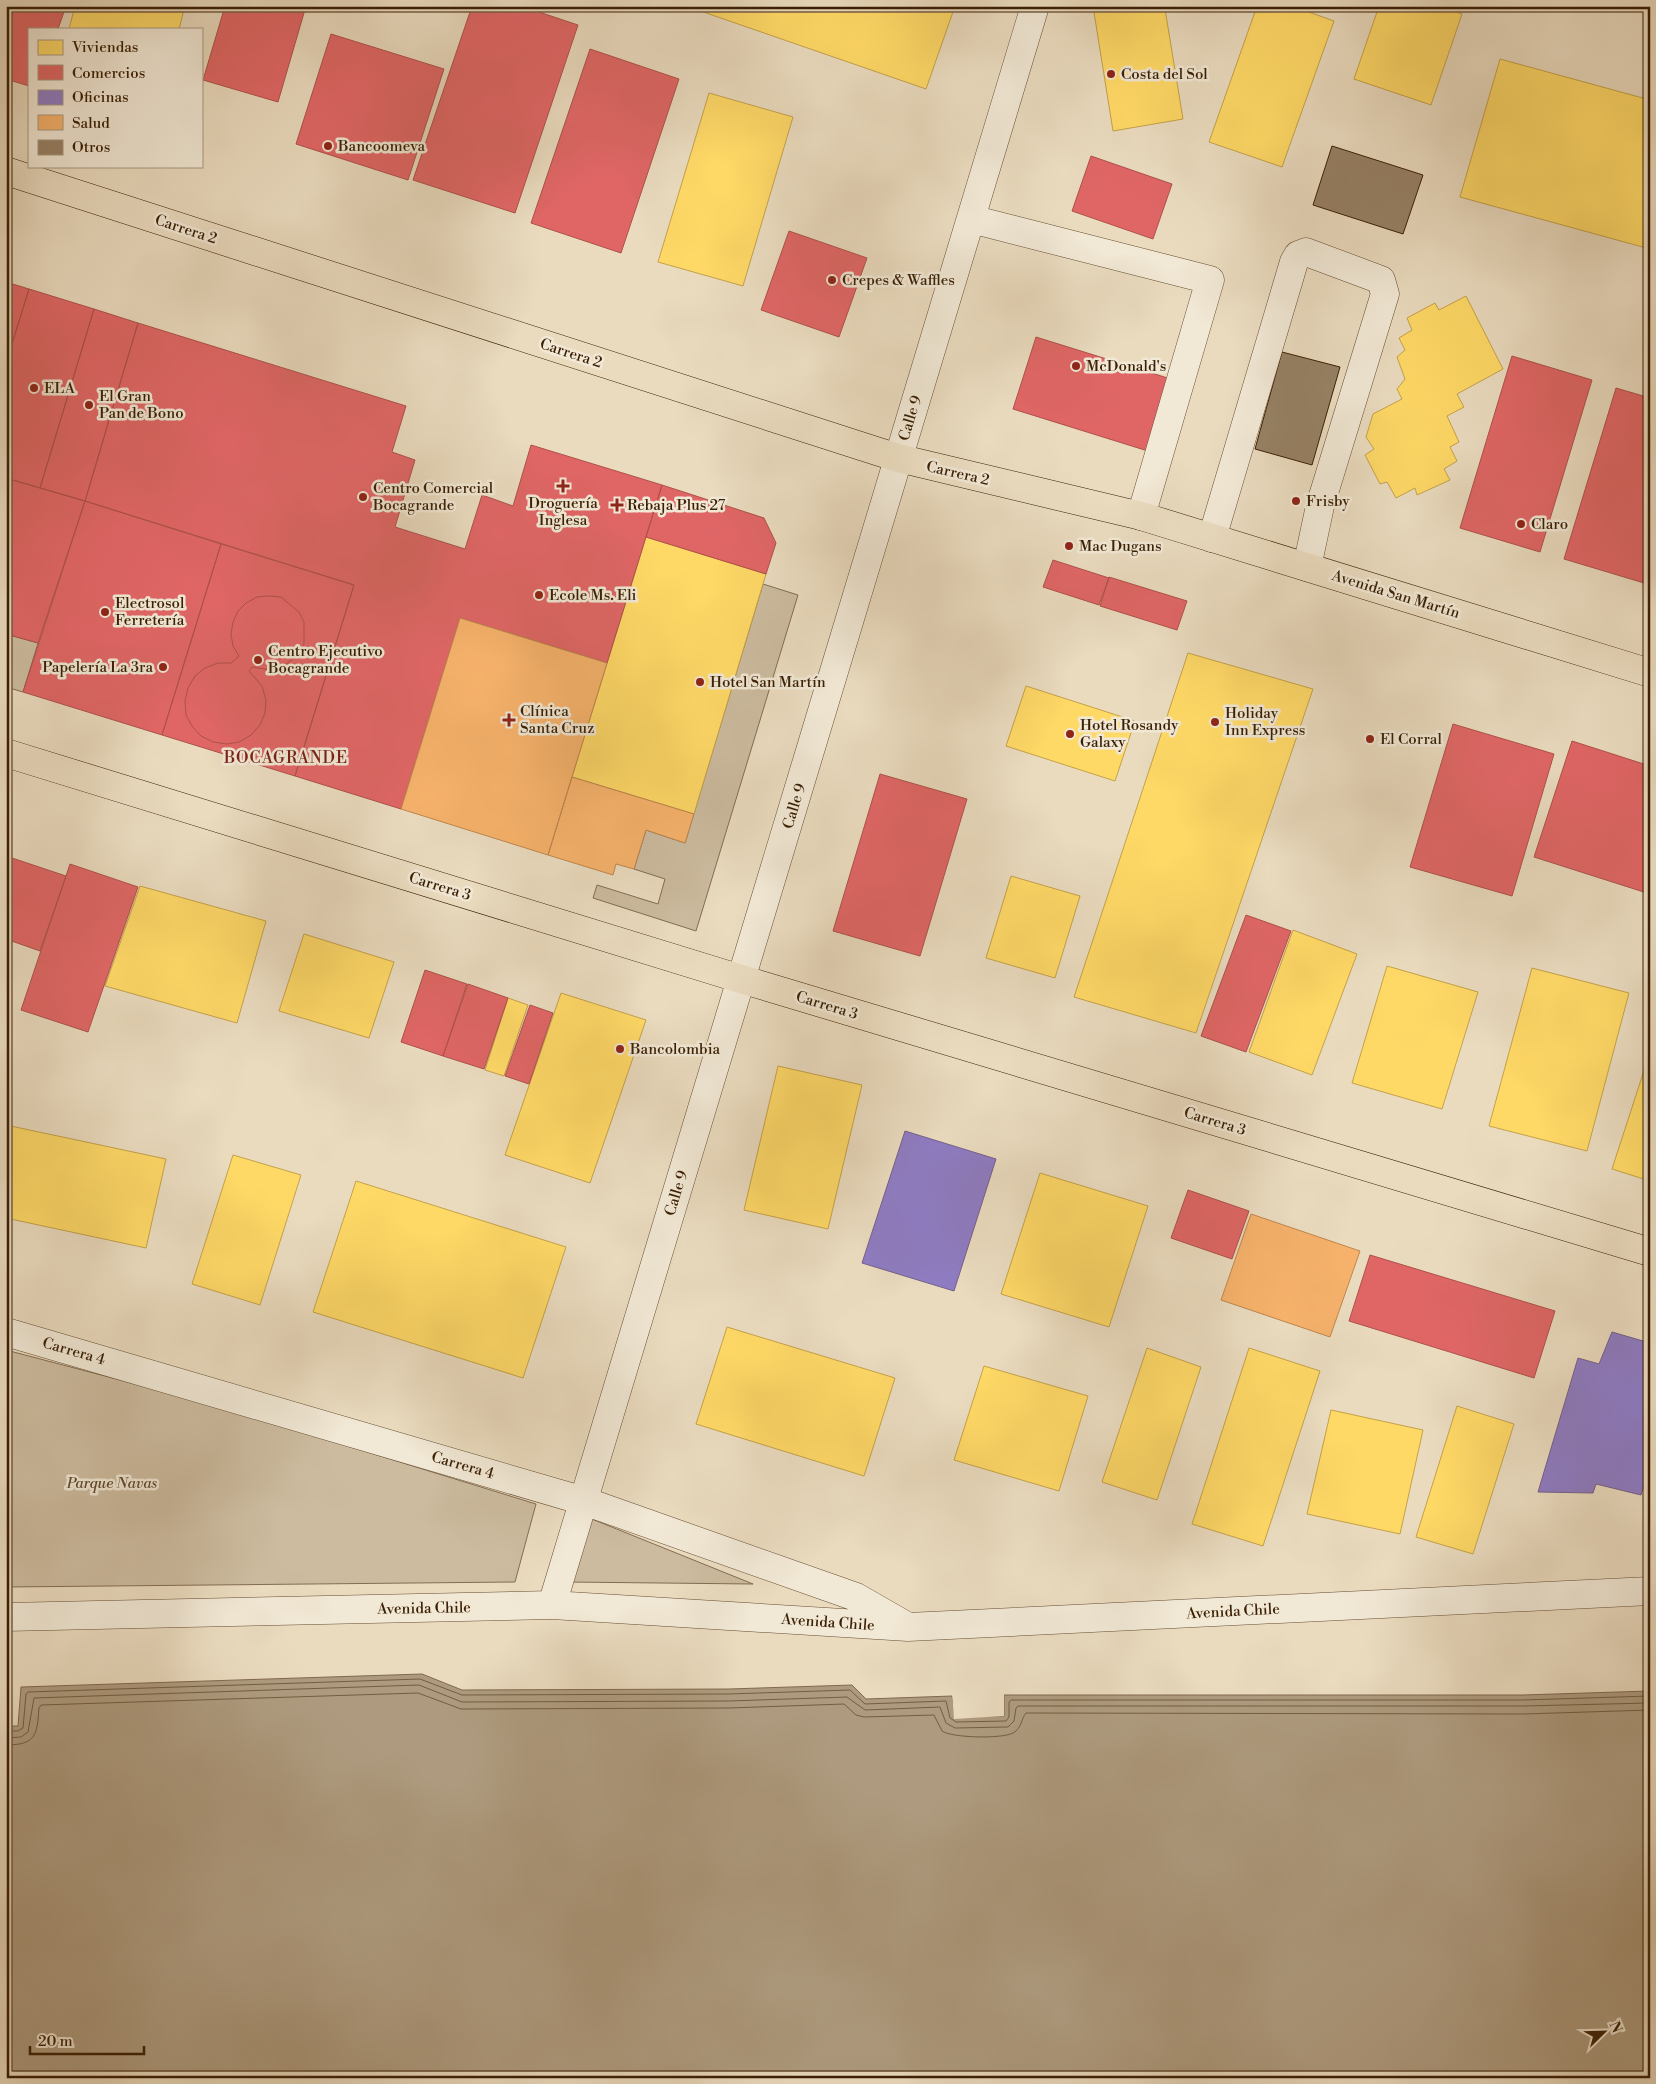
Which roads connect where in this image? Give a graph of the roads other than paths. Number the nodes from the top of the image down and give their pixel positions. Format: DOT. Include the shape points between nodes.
graph roads {
  1 [pos="1035,6"];
  2 [pos="6,171"];
  3 [pos="971,219"];
  4 [pos="898,458"];
  5 [pos="1141,516"];
  6 [pos="1212,538"];
  7 [pos="1306,567"];
  8 [pos="1650,673"];
  9 [pos="6,753"];
  10 [pos="741,979"];
  11 [pos="1650,1252"];
  12 [pos="6,1332"];
  13 [pos="584,1501"];
  14 [pos="1650,1591"];
  15 [pos="552,1605"];
  16 [pos="6,1617"];
  17 [pos="908,1627"];
  1 -- 3 [label="street, Calle 9"];
  2 -- 4 [label="main road, Carrera 2"];
  3 -- 4 [label="street, Calle 9"];
  3 -- 5 [label="street" via="1210,280"];
  4 -- 5 [label="main road, Carrera 2"];
  4 -- 10 [label="street, Calle 9"];
  5 -- 6 [label="main road, Avenida San Martín"];
  6 -- 7 [label="main road, Avenida San Martín"];
  6 -- 7 [label="street" via="1294,262 1306,252 1381,280 1385,294 1320,506"];
  7 -- 8 [label="main road, Avenida San Martín"];
  9 -- 10 [label="main road, Carrera 3"];
  10 -- 11 [label="main road, Carrera 3"];
  10 -- 13 [label="street, Calle 9"];
  12 -- 13 [label="street, Carrera 4"];
  13 -- 15 [label="street, Calle 9"];
  13 -- 17 [label="street, Carrera 4" via="856,1597"];
  14 -- 17 [label="street, Avenida Chile"];
  15 -- 16 [label="street, Avenida Chile"];
  15 -- 17 [label="street, Avenida Chile"];
}
